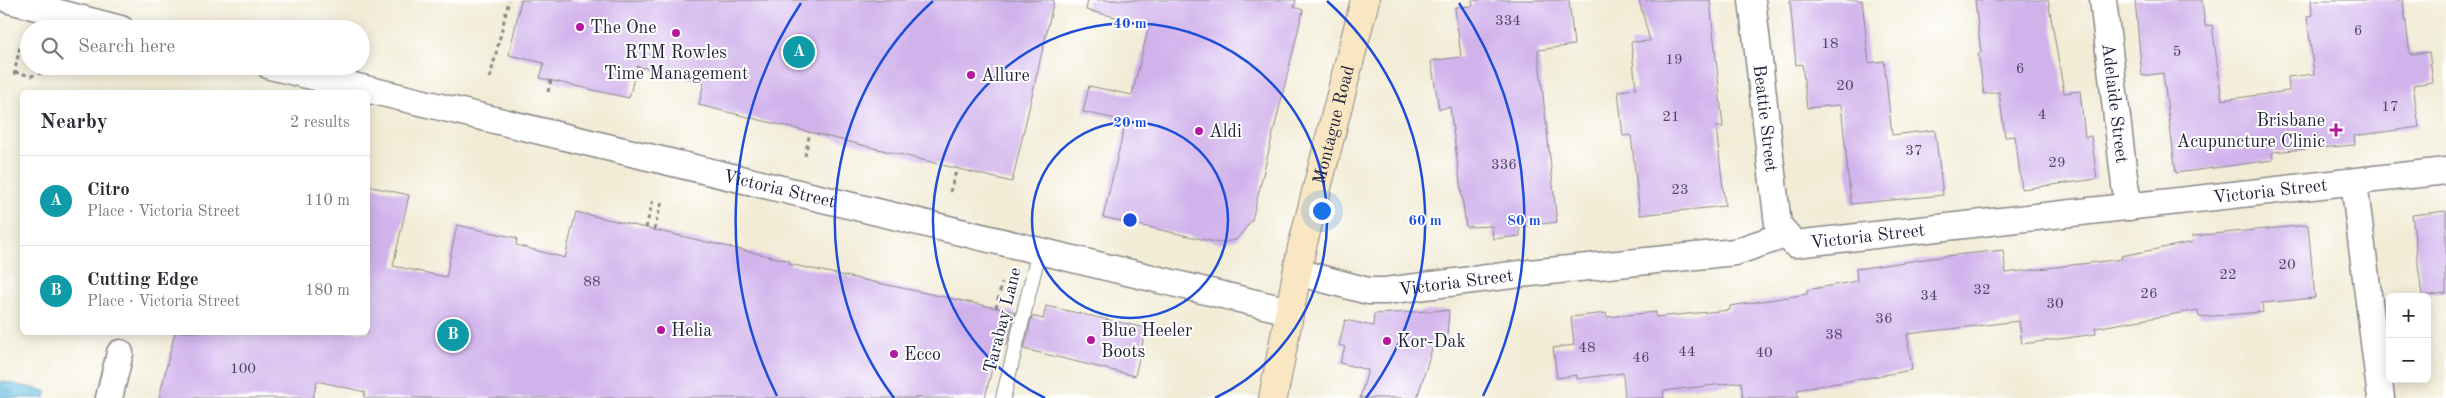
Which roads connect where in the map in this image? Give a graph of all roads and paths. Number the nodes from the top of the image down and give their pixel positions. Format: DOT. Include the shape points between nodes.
graph roads {
  1 [pos="9,0"];
  2 [pos="509,0"];
  3 [pos="1366,0"];
  4 [pos="1752,0"];
  5 [pos="2104,0"];
  6 [pos="86,20"];
  7 [pos="20,46"];
  8 [pos="20,74"];
  9 [pos="307,75"];
  10 [pos="490,78"];
  11 [pos="551,80"];
  12 [pos="370,90"];
  13 [pos="370,90"];
  14 [pos="548,92"];
  15 [pos="810,132"];
  16 [pos="805,156"];
  17 [pos="957,168"];
  18 [pos="2446,171"];
  19 [pos="2354,182"];
  20 [pos="950,192"];
  21 [pos="653,199"];
  22 [pos="662,202"];
  23 [pos="2130,207"];
  24 [pos="646,228"];
  25 [pos="654,230"];
  26 [pos="1785,235"];
  27 [pos="1039,251"];
  28 [pos="1297,272"];
  29 [pos="1002,283"];
  30 [pos="996,308"];
  31 [pos="1289,312"];
  32 [pos="120,353"];
  33 [pos="108,398"];
  34 [pos="1003,398"];
  35 [pos="1273,398"];
  36 [pos="2381,398"];
  1 -- 6 [label="street"];
  2 -- 10 [label="path"];
  3 -- 28 [label="street, Montague Road"];
  4 -- 26 [label="street, Beattie Street" via="1778,225"];
  5 -- 23 [label="street, Adelaide Street"];
  7 -- 8 [label="path" via="14,73"];
  9 -- 12 [label="street, Victoria Street"];
  11 -- 14 [label="path"];
  13 -- 27 [label="street, Victoria Street"];
  15 -- 16 [label="path"];
  17 -- 20 [label="path"];
  18 -- 19 [label="street, Victoria Street"];
  19 -- 23 [label="street, Victoria Street"];
  19 -- 36 [label="street"];
  21 -- 24 [label="path"];
  22 -- 25 [label="path"];
  23 -- 26 [label="street, Victoria Street" via="1795,244"];
  26 -- 28 [label="street, Victoria Street" via="1735,252 1385,291 1368,290"];
  27 -- 31 [label="street, Victoria Street"];
  27 -- 34 [label="lane, Tarabay Lane"];
  28 -- 31 [label="street, Montague Road"];
  29 -- 30 [label="path"];
  31 -- 35 [label="street, Montague Road"];
  32 -- 33 [label="street"];
}
